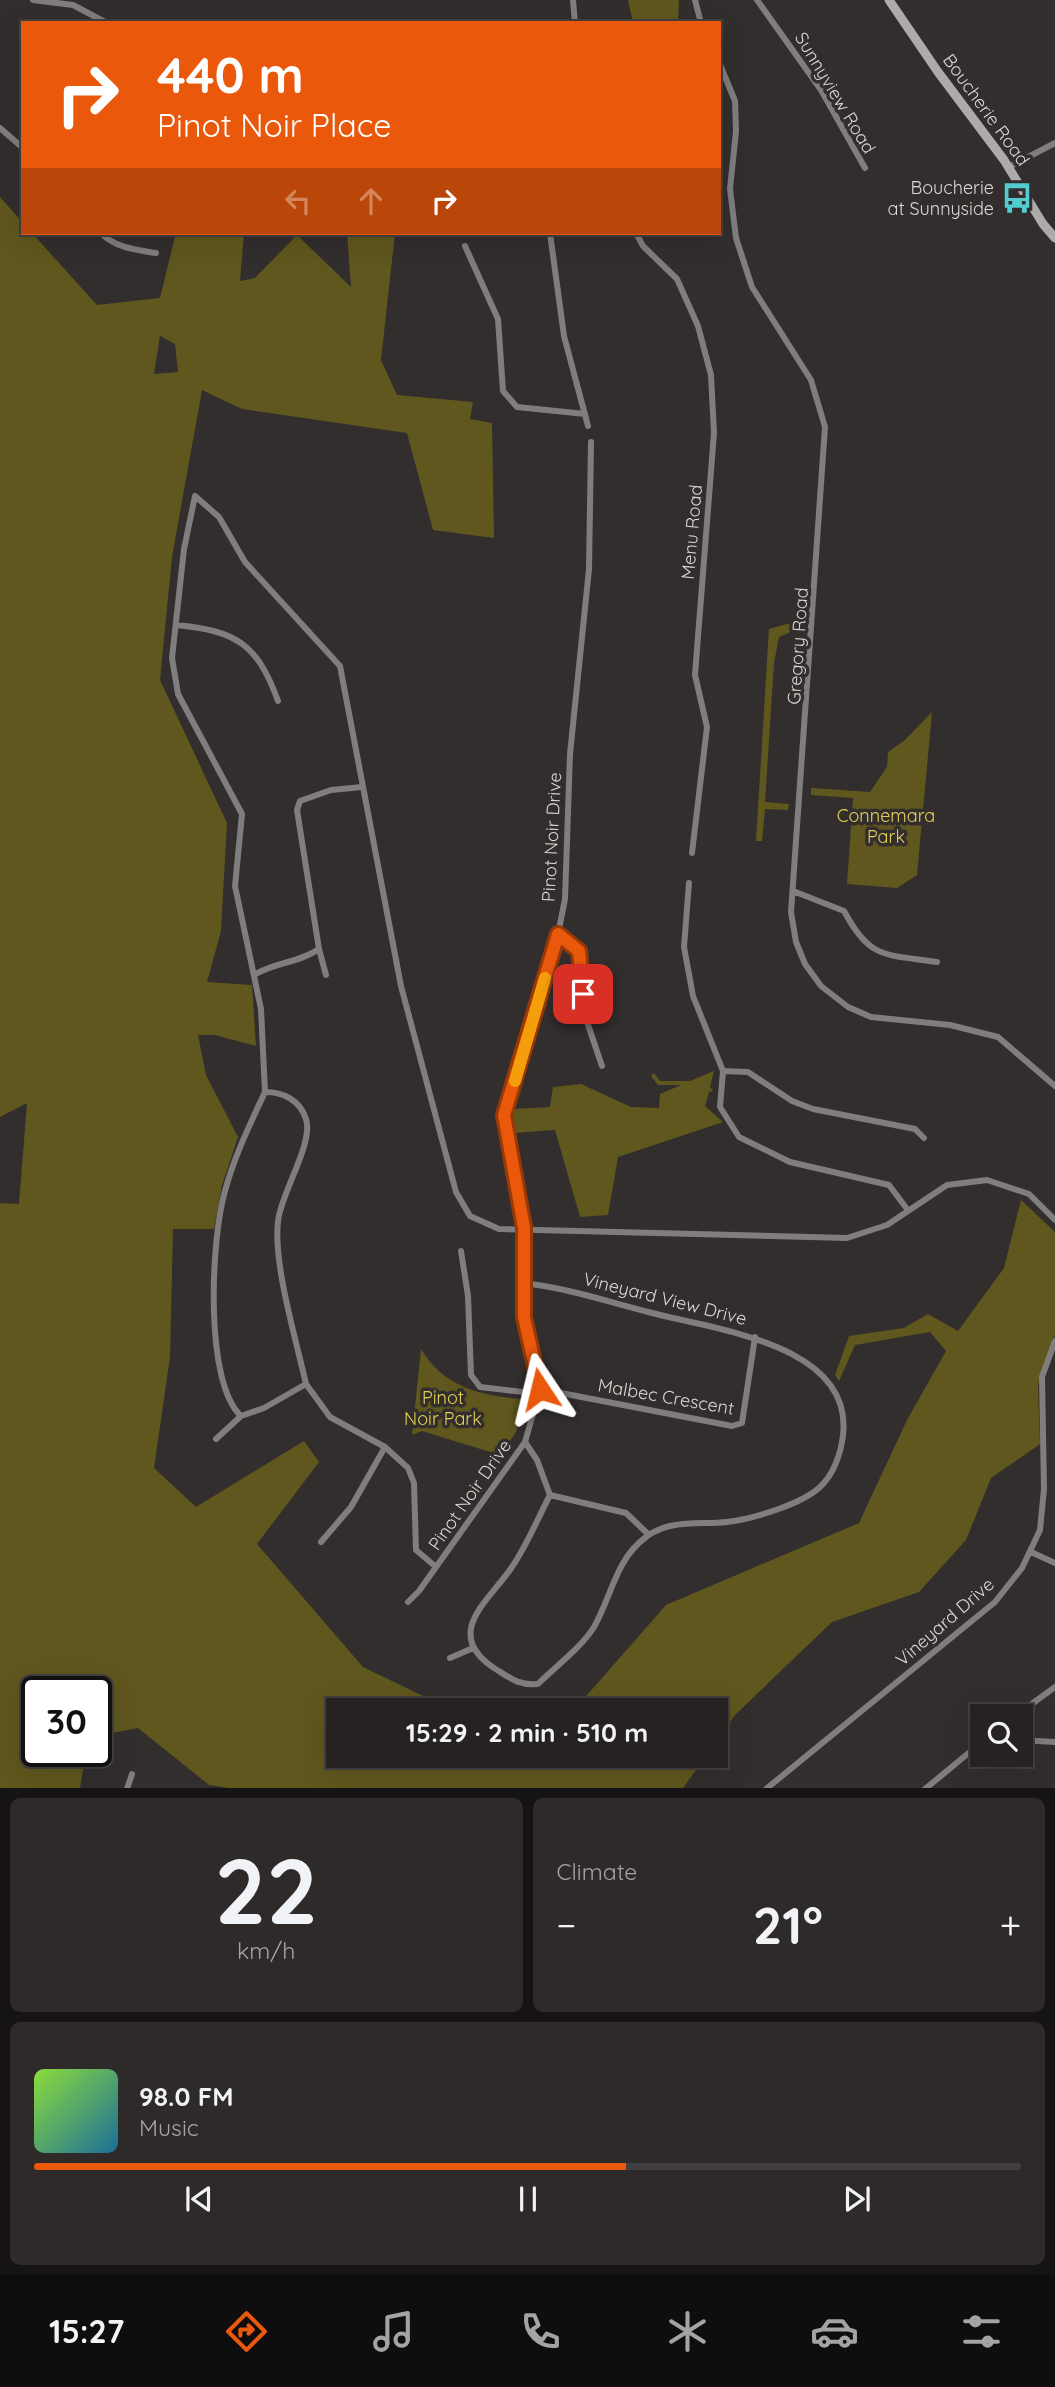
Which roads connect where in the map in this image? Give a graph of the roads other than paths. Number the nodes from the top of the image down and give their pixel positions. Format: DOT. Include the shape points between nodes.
graph roads {
  1 [pos="33,0"];
  2 [pos="573,0"];
  3 [pos="695,0"];
  4 [pos="757,0"];
  5 [pos="889,0"];
  6 [pos="103,21"];
  7 [pos="575,21"];
  8 [pos="700,21"];
  9 [pos="721,67"];
  10 [pos="0,128"];
  11 [pos="1055,143"];
  12 [pos="21,146"];
  13 [pos="1009,167"];
  14 [pos="865,168"];
  15 [pos="103,235"];
  16 [pos="550,235"];
  17 [pos="637,235"];
  18 [pos="1055,239"];
  19 [pos="465,246"];
  20 [pos="156,253"];
  21 [pos="586,414"];
  22 [pos="588,426"];
  23 [pos="591,442"];
  24 [pos="176,625"];
  25 [pos="278,701"];
  26 [pos="362,787"];
  27 [pos="692,853"];
  28 [pos="689,883"];
  29 [pos="793,891"];
  30 [pos="558,934"];
  31 [pos="319,949"];
  32 [pos="937,962"];
  33 [pos="254,975"];
  34 [pos="326,975"];
  35 [pos="602,1066"];
  36 [pos="723,1071"];
  37 [pos="1055,1086"];
  38 [pos="265,1091"];
  39 [pos="924,1138"];
  40 [pos="907,1209"];
  41 [pos="1055,1220"];
  42 [pos="524,1228"];
  43 [pos="461,1251"];
  44 [pos="523,1283"];
  45 [pos="755,1336"];
  46 [pos="1055,1341"];
  47 [pos="306,1384"];
  48 [pos="539,1391"];
  49 [pos="241,1416"];
  50 [pos="216,1438"];
  51 [pos="524,1442"];
  52 [pos="385,1447"];
  53 [pos="550,1495"];
  54 [pos="648,1535"];
  55 [pos="320,1542"];
  56 [pos="1031,1552"];
  57 [pos="1055,1563"];
  58 [pos="436,1567"];
  59 [pos="408,1602"];
  60 [pos="473,1648"];
  61 [pos="450,1658"];
  62 [pos="1055,1687"];
  63 [pos="1032,1704"];
  64 [pos="1033,1741"];
  65 [pos="1055,1742"];
  66 [pos="970,1752"];
  67 [pos="132,1774"];
  68 [pos="127,1788"];
  69 [pos="766,1788"];
  70 [pos="925,1788"];
  1 -- 6 [label="street" via="73,5"];
  2 -- 7 [label="street"];
  3 -- 8 [label="street"];
  4 -- 14 [label="street, Sunnyview Road" via="821,90"];
  5 -- 13 [label="main road, Boucherie Road"];
  9 -- 29 [label="street, Gregory Road" via="735,101 730,189 736,238 752,287 811,380 825,426"];
  10 -- 12 [label="street"];
  11 -- 13 [label="street"];
  13 -- 18 [label="main road, Boucherie Road"];
  15 -- 20 [label="street" via="131,250"];
  16 -- 21 [label="street" via="564,335"];
  17 -- 27 [label="street, Menu Road" via="677,279 698,326 711,375 714,433 695,675 707,727"];
  19 -- 21 [label="street" via="498,319 503,391 517,407"];
  21 -- 22 [label="street"];
  23 -- 30 [label="street, Pinot Noir Drive" via="589,569 570,754 565,899"];
  24 -- 25 [label="street" via="214,629 234,638 256,656"];
  24 -- 26 [label="street" via="195,496 219,517 245,562 340,666"];
  24 -- 33 [label="street" via="172,658 178,694 242,814 235,886"];
  26 -- 31 [label="street" via="331,790 300,801 297,810"];
  26 -- 42 [label="street" via="401,986 456,1192 470,1216 499,1229"];
  28 -- 36 [label="street" via="684,947 691,984"];
  29 -- 32 [label="street" via="844,911 858,938 877,953"];
  29 -- 37 [label="street, Gregory Road" via="791,912 805,964 821,986 848,1007 871,1017 950,1025 998,1037"];
  30 -- 35 [label="street" via="579,951 585,1016"];
  30 -- 42 [label="street, Pinot Noir Drive" via="504,1115"];
  31 -- 33 [label="street"];
  31 -- 34 [label="street"];
  33 -- 38 [label="street" via="261,1009"];
  36 -- 39 [label="street" via="748,1072 813,1109 915,1129"];
  36 -- 40 [label="street" via="720,1107 739,1137 790,1162 890,1185"];
  38 -- 47 [label="street" via="281,1091 307,1120 306,1137 278,1221 282,1281"];
  38 -- 49 [label="street" via="224,1193 216,1248 219,1371 232,1407"];
  40 -- 41 [label="street" via="947,1185 987,1180 1029,1194"];
  40 -- 42 [label="street" via="887,1225 847,1238"];
  42 -- 44 [label="street, Pinot Noir Drive"];
  43 -- 48 [label="street" via="471,1375 480,1387"];
  44 -- 45 [label="street, Vineyard View Drive" via="562,1288"];
  44 -- 48 [label="street, Pinot Noir Drive" via="524,1317"];
  45 -- 48 [label="street, Malbec Crescent" via="742,1423 732,1426"];
  45 -- 54 [label="street, Vineyard View Drive" via="818,1371 835,1394 844,1430 833,1470 800,1501 731,1521 672,1524"];
  46 -- 56 [label="street, Vineyard Drive" via="1042,1377 1044,1489 1040,1531"];
  47 -- 49 [label="street"];
  47 -- 52 [label="street" via="330,1417"];
  48 -- 51 [label="street, Pinot Noir Drive"];
  49 -- 50 [label="street"];
  51 -- 53 [label="street" via="537,1460"];
  51 -- 58 [label="street, Pinot Noir Drive"];
  52 -- 55 [label="street" via="351,1507"];
  52 -- 58 [label="street" via="408,1468 414,1483 416,1550"];
  53 -- 54 [label="street" via="626,1513"];
  53 -- 60 [label="street" via="513,1566 477,1610 471,1625"];
  54 -- 60 [label="street, Vineyard View Drive" via="623,1559 593,1628 538,1684 518,1683 480,1658"];
  56 -- 57 [label="street"];
  56 -- 69 [label="street, Vineyard Drive" via="995,1602"];
  58 -- 59 [label="street, Pinot Noir Drive"];
  60 -- 61 [label="street"];
  62 -- 63 [label="street"];
  64 -- 65 [label="street"];
  66 -- 70 [label="street"];
  67 -- 68 [label="street"];
}
